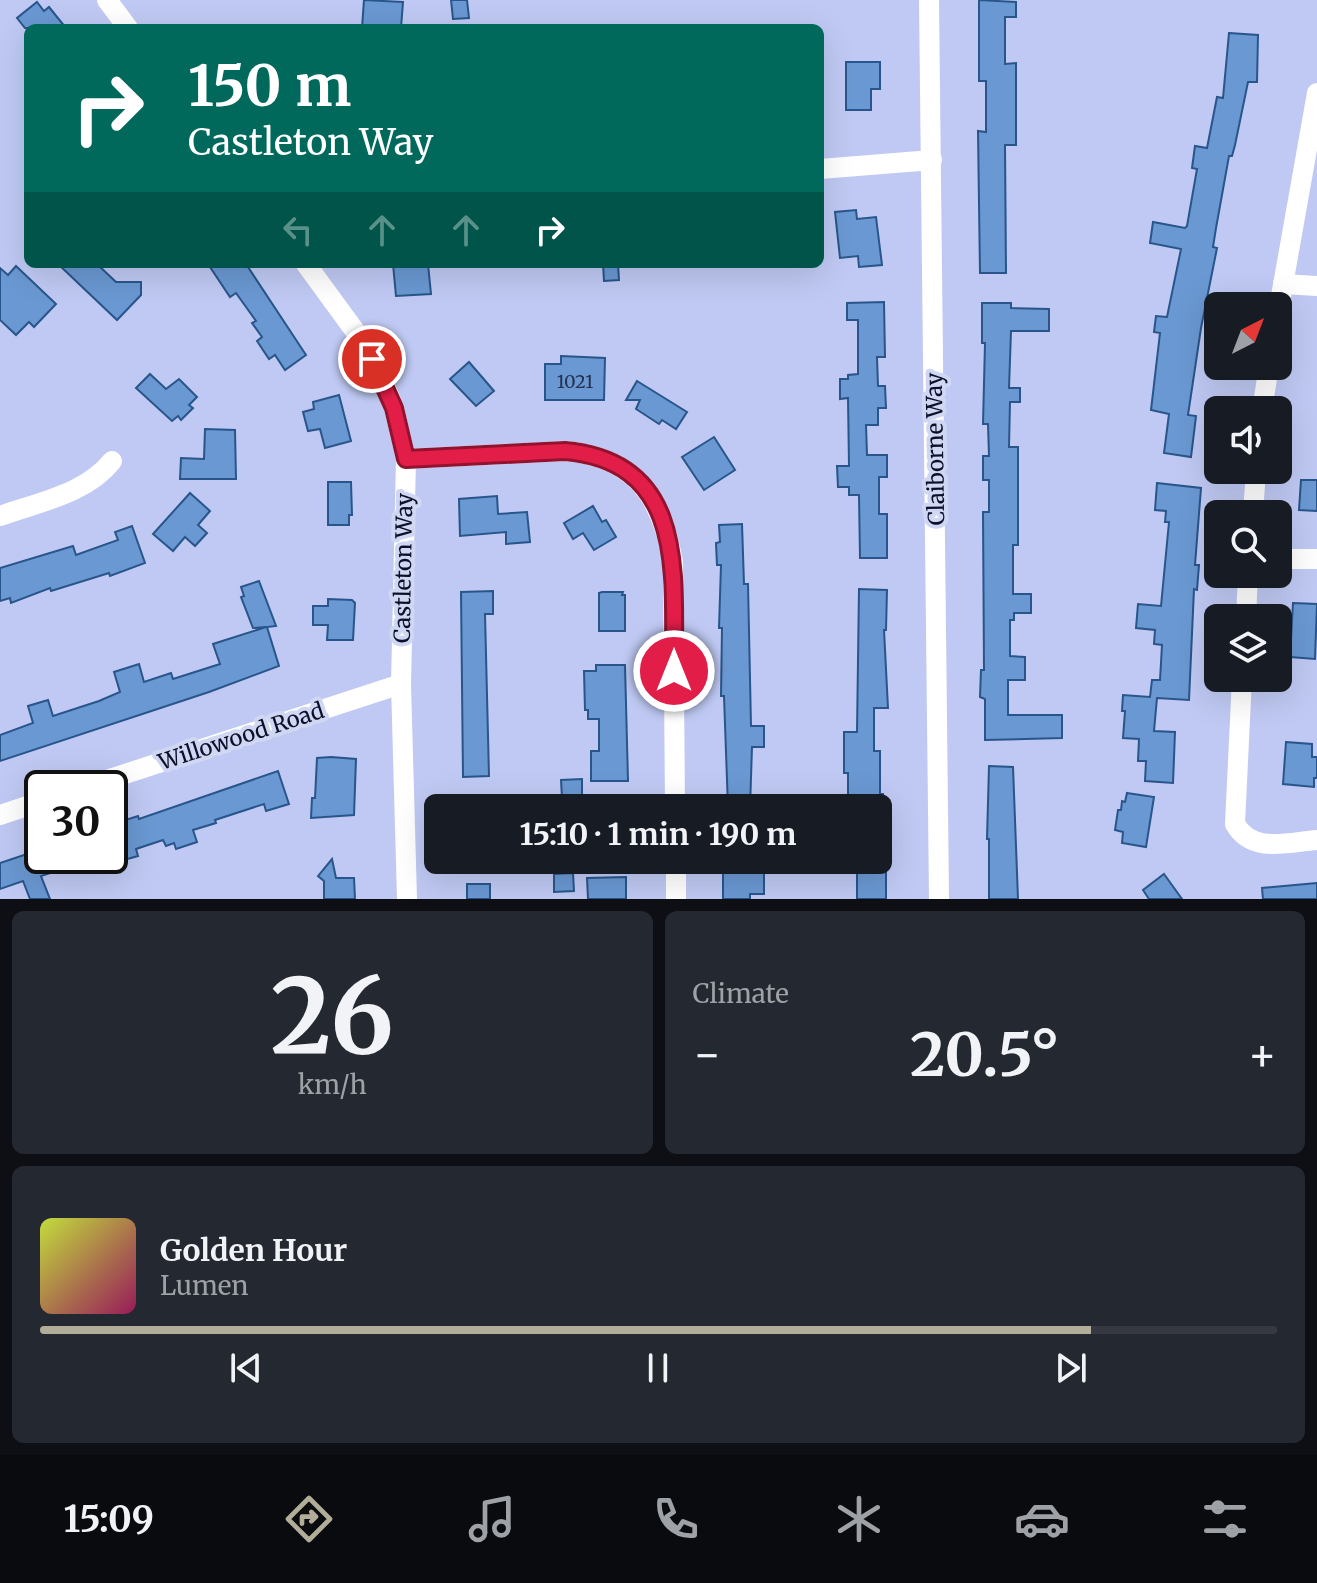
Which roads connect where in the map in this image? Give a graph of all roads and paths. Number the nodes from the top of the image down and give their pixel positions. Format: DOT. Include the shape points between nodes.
graph roads {
  1 [pos="107,0"];
  2 [pos="929,0"];
  3 [pos="125,24"];
  4 [pos="1317,93"];
  5 [pos="932,160"];
  6 [pos="824,169"];
  7 [pos="309,268"];
  8 [pos="1283,284"];
  9 [pos="1317,286"];
  10 [pos="1282,292"];
  11 [pos="406,459"];
  12 [pos="112,461"];
  13 [pos="0,516"];
  14 [pos="1292,559"];
  15 [pos="1317,559"];
  16 [pos="401,684"];
  17 [pos="1241,692"];
  18 [pos="128,773"];
  19 [pos="675,794"];
  20 [pos="24,807"];
  21 [pos="0,815"];
  22 [pos="1317,840"];
  23 [pos="676,874"];
  24 [pos="407,899"];
  25 [pos="676,899"];
  26 [pos="939,899"];
  1 -- 3 [label="street"];
  2 -- 5 [label="street, Claiborne Way"];
  4 -- 8 [label="street"];
  5 -- 6 [label="street"];
  5 -- 26 [label="street, Claiborne Way"];
  7 -- 11 [label="street, Castleton Way" via="381,376"];
  8 -- 9 [label="street"];
  8 -- 10 [label="street"];
  11 -- 16 [label="street, Castleton Way"];
  11 -- 19 [label="street" via="584,452 622,466 650,495 661,514 673,562"];
  12 -- 13 [label="street" via="88,484"];
  14 -- 15 [label="street"];
  16 -- 18 [label="street, Willowood Road"];
  16 -- 24 [label="street, Castleton Way"];
  17 -- 22 [label="street" via="1235,824 1253,842"];
  20 -- 21 [label="street"];
  23 -- 25 [label="street"];
}
